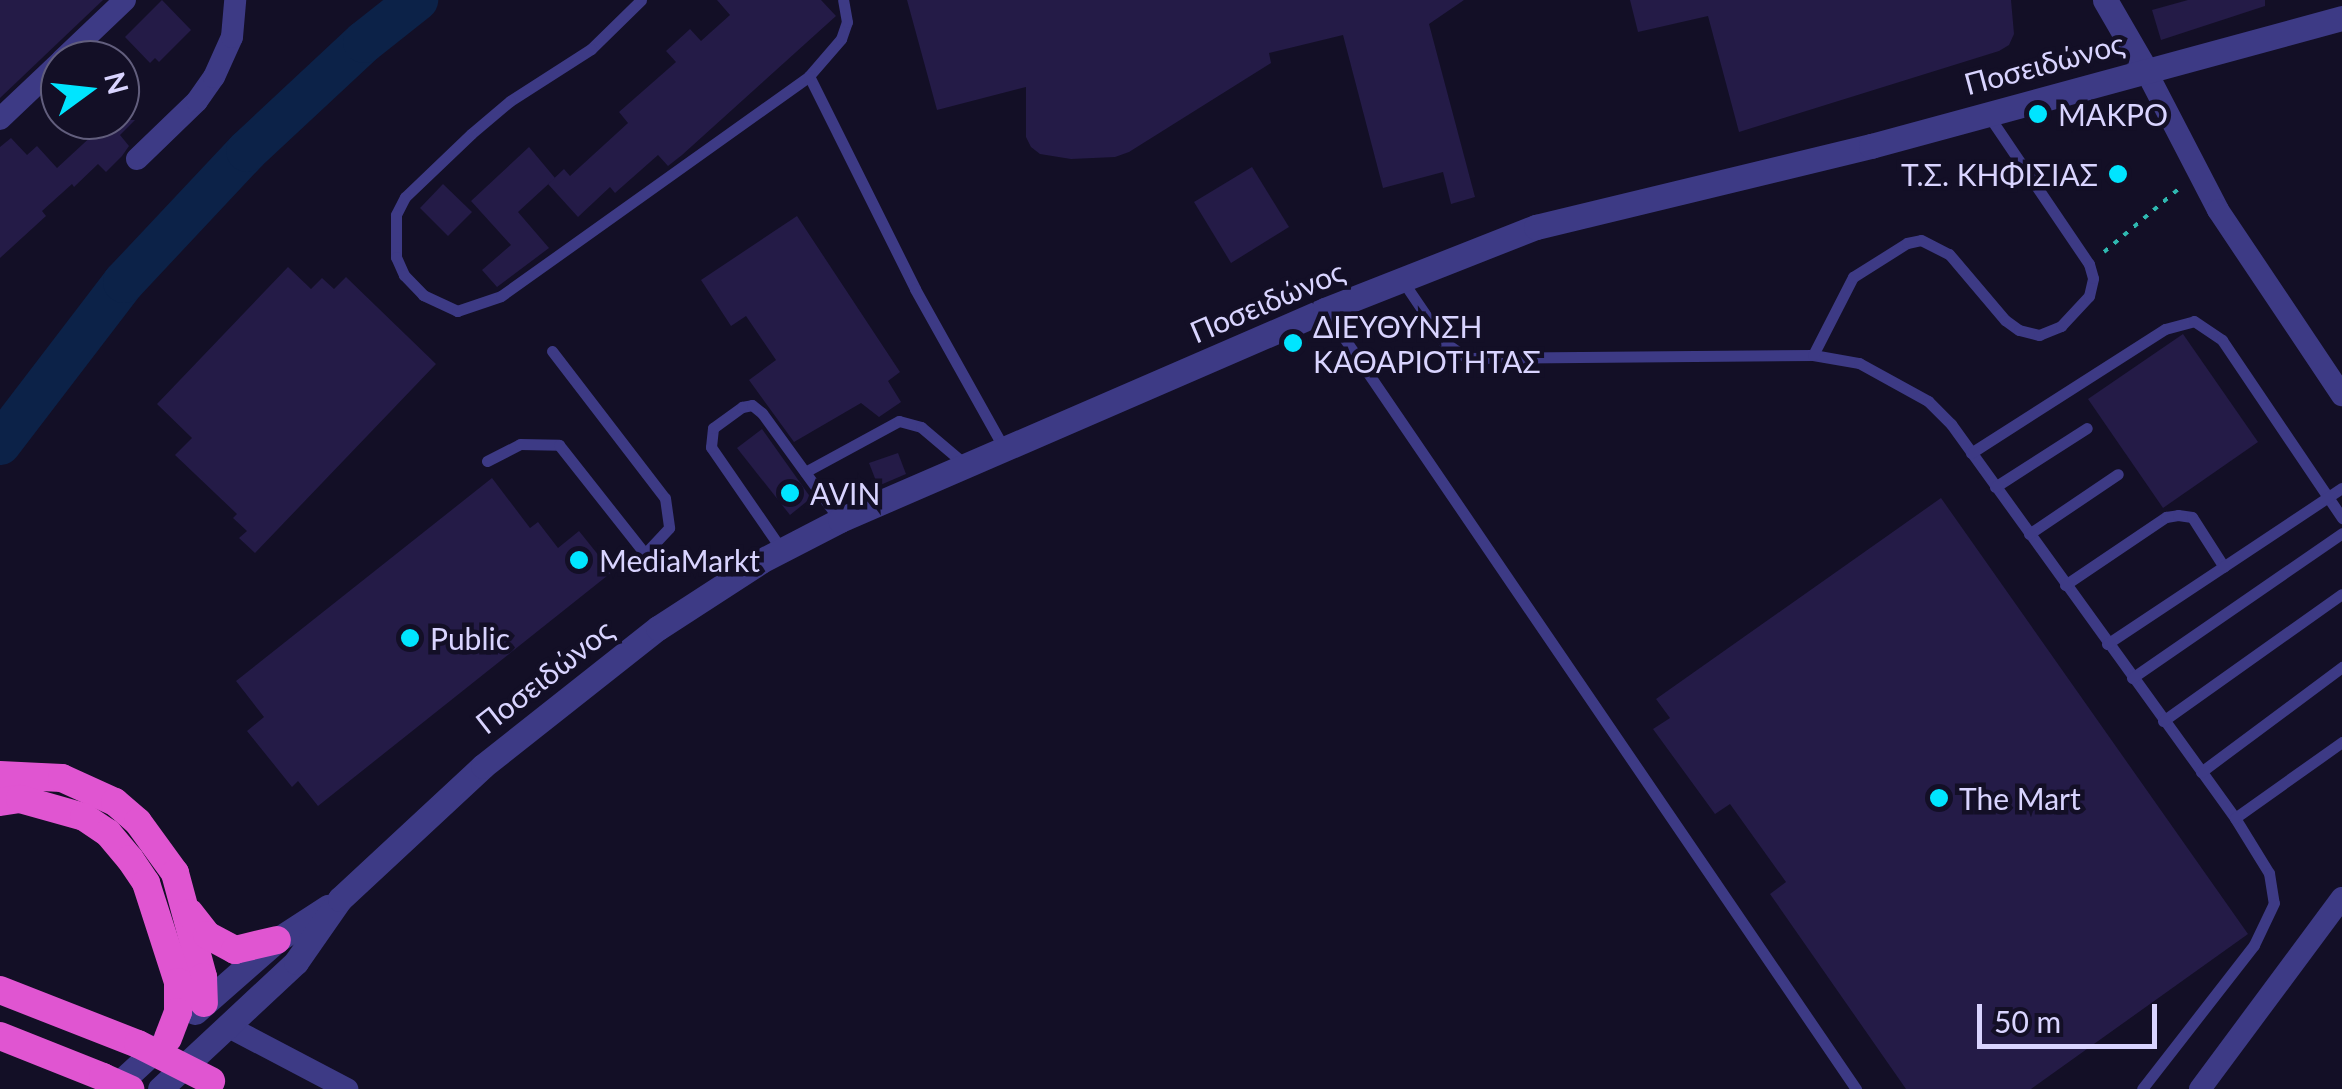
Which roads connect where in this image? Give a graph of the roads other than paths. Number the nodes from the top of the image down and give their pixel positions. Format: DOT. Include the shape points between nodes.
graph roads {
  1 [pos="126,0"];
  2 [pos="235,0"];
  3 [pos="642,0"];
  4 [pos="843,0"];
  5 [pos="2105,0"];
  6 [pos="2342,18"];
  7 [pos="83,40"];
  8 [pos="2146,69"];
  9 [pos="808,76"];
  10 [pos="40,78"];
  11 [pos="4,107"];
  12 [pos="1985,112"];
  13 [pos="136,159"];
  14 [pos="1402,280"];
  15 [pos="1325,310"];
  16 [pos="552,351"];
  17 [pos="1812,355"];
  18 [pos="2342,394"];
  19 [pos="2087,428"];
  20 [pos="1006,451"];
  21 [pos="1971,453"];
  22 [pos="487,461"];
  23 [pos="968,467"];
  24 [pos="806,472"];
  25 [pos="2118,474"];
  26 [pos="1995,486"];
  27 [pos="2342,488"];
  28 [pos="2328,498"];
  29 [pos="2342,518"];
  30 [pos="840,520"];
  31 [pos="2342,532"];
  32 [pos="2029,534"];
  33 [pos="782,550"];
  34 [pos="645,554"];
  35 [pos="2224,567"];
  36 [pos="656,568"];
  37 [pos="2066,585"];
  38 [pos="2342,594"];
  39 [pos="2108,644"];
  40 [pos="2342,667"];
  41 [pos="2132,678"];
  42 [pos="2164,720"];
  43 [pos="2342,742"];
  44 [pos="2201,772"];
  45 [pos="0,775"];
  46 [pos="0,802"];
  47 [pos="2235,818"];
  48 [pos="2342,898"];
  49 [pos="340,899"];
  50 [pos="187,907"];
  51 [pos="276,940"];
  52 [pos="178,982"];
  53 [pos="0,990"];
  54 [pos="204,1003"];
  55 [pos="228,1026"];
  56 [pos="0,1036"];
  57 [pos="168,1038"];
  58 [pos="108,1083"];
  59 [pos="218,1085"];
  60 [pos="130,1089"];
  61 [pos="160,1089"];
  62 [pos="347,1089"];
  63 [pos="1856,1089"];
  64 [pos="2142,1089"];
  65 [pos="2200,1089"];
  1 -- 7 [label="street"];
  2 -- 13 [label="street" via="232,37 214,77"];
  3 -- 9 [label="lane" via="592,49 471,134 405,197 396,216 396,257 423,295 458,311 501,296"];
  4 -- 9 [label="lane" via="847,22 841,39"];
  5 -- 8 [label="street"];
  6 -- 8 [label="street, Ποσειδώνος"];
  8 -- 12 [label="street, Ποσειδώνος"];
  8 -- 18 [label="street" via="2218,210"];
  9 -- 20 [label="lane" via="915,290"];
  10 -- 11 [label="street"];
  12 -- 14 [label="street, Ποσειδώνος" via="1536,227"];
  12 -- 17 [label="lane" via="2089,264 2090,296 2060,326 2038,335 2020,330 1949,254 1921,240 1853,277"];
  14 -- 15 [label="street, Ποσειδώνος"];
  14 -- 17 [label="lane" via="1444,342 1467,358"];
  15 -- 20 [label="street, Ποσειδώνος"];
  15 -- 63 [label="lane"];
  16 -- 34 [label="lane" via="665,498 669,528"];
  17 -- 21 [label="lane" via="1859,362 1899,382 1952,424"];
  19 -- 26 [label="lane"];
  20 -- 23 [label="street, Ποσειδώνος"];
  21 -- 26 [label="lane"];
  21 -- 28 [label="lane" via="2164,329 2194,321 2222,340"];
  22 -- 34 [label="lane" via="520,444 559,445"];
  23 -- 24 [label="lane" via="921,427 899,422"];
  23 -- 30 [label="street, Ποσειδώνος"];
  24 -- 30 [label="lane"];
  24 -- 33 [label="lane" via="752,405 713,428 711,447"];
  25 -- 32 [label="lane"];
  26 -- 32 [label="lane"];
  27 -- 28 [label="lane"];
  28 -- 29 [label="lane"];
  28 -- 35 [label="lane"];
  30 -- 33 [label="street, Ποσειδώνος"];
  31 -- 41 [label="lane"];
  32 -- 37 [label="lane"];
  33 -- 49 [label="street, Ποσειδώνος" via="658,628 538,720"];
  34 -- 36 [label="lane"];
  35 -- 37 [label="lane" via="2192,518 2178,514"];
  35 -- 39 [label="lane"];
  37 -- 39 [label="lane"];
  38 -- 42 [label="lane"];
  39 -- 41 [label="lane"];
  40 -- 44 [label="lane"];
  41 -- 42 [label="lane"];
  42 -- 44 [label="lane"];
  43 -- 47 [label="lane"];
  44 -- 47 [label="lane"];
  45 -- 50 [label="highway" via="62,778 115,802 158,844"];
  46 -- 52 [label="highway" via="49,806 108,833 146,883"];
  47 -- 64 [label="lane" via="2269,874 2270,918"];
  48 -- 65 [label="street"];
  49 -- 51 [label="street, Ποσειδώνος"];
  49 -- 55 [label="street, Ποσειδώνος" via="296,962"];
  50 -- 51 [label="highway" via="222,946 252,949"];
  50 -- 54 [label="highway"];
  51 -- 54 [label="street, Ποσειδώνος"];
  52 -- 54 [label="highway"];
  52 -- 57 [label="highway" via="178,1012"];
  53 -- 59 [label="highway, bridge" via="138,1044"];
  54 -- 55 [label="street"];
  54 -- 57 [label="street, Ποσειδώνος"];
  55 -- 61 [label="street, Ποσειδώνος"];
  55 -- 62 [label="street"];
  56 -- 58 [label="highway"];
  57 -- 58 [label="street, Ποσειδώνος"];
  58 -- 60 [label="highway, bridge"];
}
